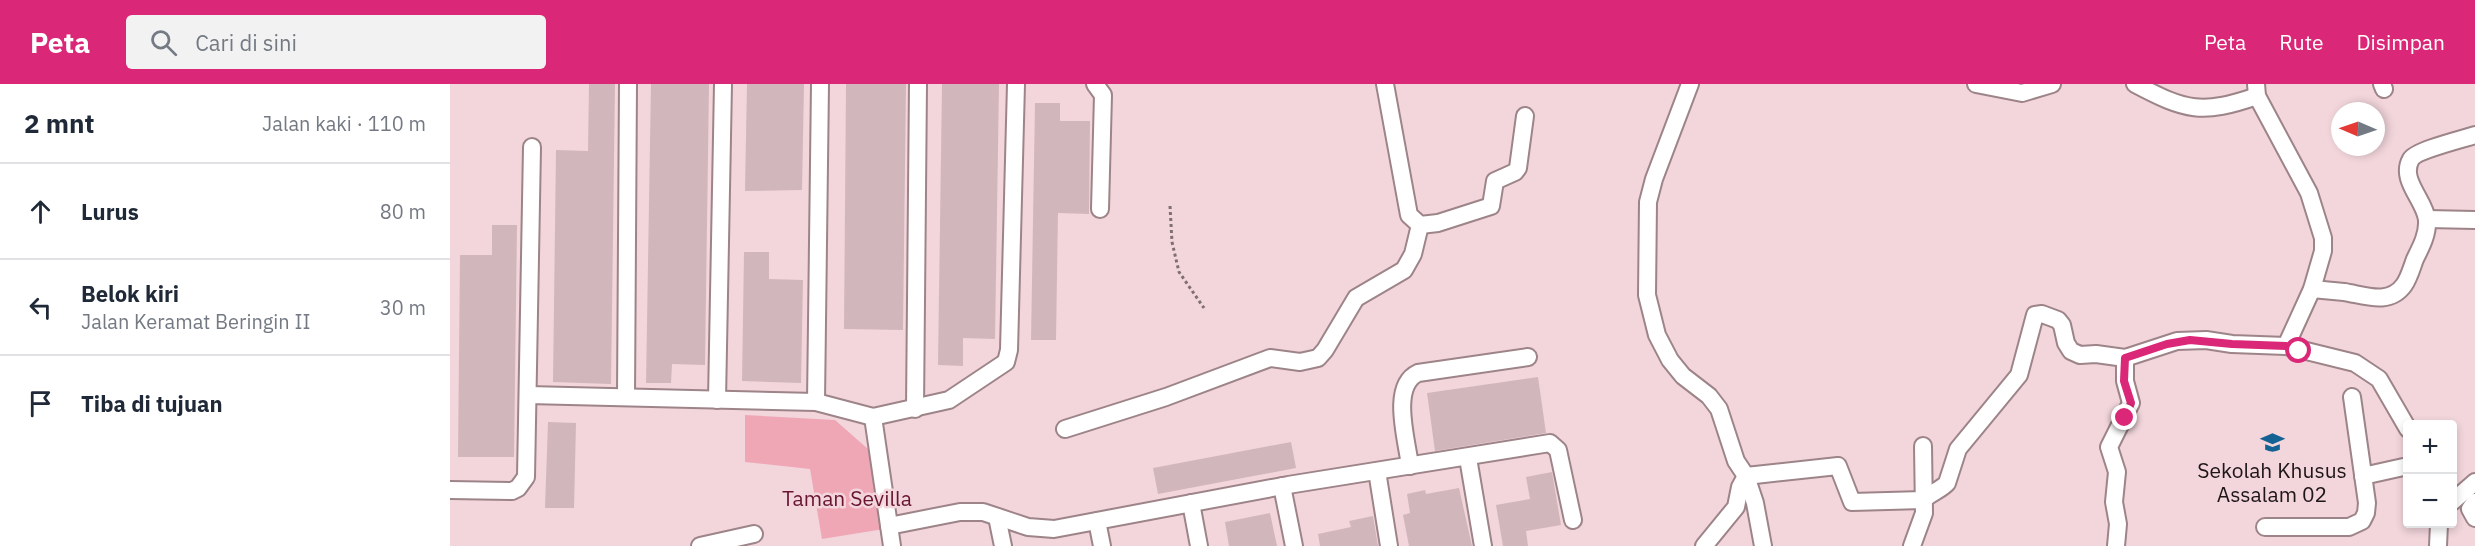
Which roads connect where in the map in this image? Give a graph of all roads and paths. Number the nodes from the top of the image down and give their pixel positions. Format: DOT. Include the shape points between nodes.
graph roads {
  1 [pos="628,84"];
  2 [pos="723,84"];
  3 [pos="820,84"];
  4 [pos="918,84"];
  5 [pos="1016,84"];
  6 [pos="1095,84"];
  7 [pos="1385,84"];
  8 [pos="1690,84"];
  9 [pos="1976,84"];
  10 [pos="2052,84"];
  11 [pos="2135,84"];
  12 [pos="2257,90"];
  13 [pos="1525,116"];
  14 [pos="2475,135"];
  15 [pos="532,147"];
  16 [pos="1170,206"];
  17 [pos="1100,209"];
  18 [pos="2427,219"];
  19 [pos="2475,220"];
  20 [pos="1420,225"];
  21 [pos="2312,289"];
  22 [pos="1204,308"];
  23 [pos="2286,346"];
  24 [pos="1528,357"];
  25 [pos="2125,358"];
  26 [pos="528,395"];
  27 [pos="626,397"];
  28 [pos="2352,397"];
  29 [pos="717,400"];
  30 [pos="816,402"];
  31 [pos="915,409"];
  32 [pos="873,417"];
  33 [pos="2403,420"];
  34 [pos="1065,429"];
  35 [pos="1923,446"];
  36 [pos="1468,458"];
  37 [pos="1410,466"];
  38 [pos="2403,467"];
  39 [pos="1377,471"];
  40 [pos="1746,476"];
  41 [pos="2362,476"];
  42 [pos="2475,482"];
  43 [pos="1282,486"];
  44 [pos="450,490"];
  45 [pos="2457,498"];
  46 [pos="1923,500"];
  47 [pos="2475,502"];
  48 [pos="1191,503"];
  49 [pos="997,517"];
  50 [pos="2475,518"];
  51 [pos="1573,520"];
  52 [pos="1097,521"];
  53 [pos="889,526"];
  54 [pos="2265,527"];
  55 [pos="754,534"];
  56 [pos="700,546"];
  57 [pos="892,546"];
  58 [pos="1003,546"];
  59 [pos="1102,546"];
  60 [pos="1199,546"];
  61 [pos="1294,546"];
  62 [pos="1389,546"];
  63 [pos="1483,546"];
  64 [pos="1704,546"];
  65 [pos="1763,546"];
  66 [pos="1912,546"];
  67 [pos="2116,546"];
  1 -- 27 [label="street"];
  2 -- 29 [label="street"];
  3 -- 30 [label="street"];
  4 -- 31 [label="street"];
  5 -- 31 [label="street" via="1008,360 949,400"];
  6 -- 17 [label="street" via="1103,95"];
  7 -- 20 [label="street" via="1409,215"];
  8 -- 40 [label="street" via="1648,202 1647,295 1657,334 1670,360 1719,408 1736,461"];
  9 -- 10 [label="street" via="2022,93"];
  11 -- 12 [label="street" via="2181,106 2205,109 2227,106"];
  12 -- 21 [label="street" via="2309,193 2323,238"];
  13 -- 20 [label="street" via="1518,168 1495,181 1491,206"];
  14 -- 18 [label="street" via="2413,156 2408,171 2410,181"];
  15 -- 26 [label="street"];
  16 -- 22 [label="path" via="1179,272"];
  18 -- 19 [label="street"];
  18 -- 21 [label="street" via="2425,238 2404,285 2395,293 2372,298"];
  20 -- 34 [label="street" via="1413,254 1404,270 1356,298 1318,358 1300,362 1270,358"];
  21 -- 23 [label="street"];
  23 -- 25 [label="street" via="2190,340"];
  23 -- 33 [label="street" via="2367,369 2379,379"];
  24 -- 37 [label="street" via="1410,377 1402,399"];
  25 -- 46 [label="street" via="2071,351 2058,320 2036,315 2019,375 1958,448 1944,487"];
  25 -- 67 [label="street" via="2124,381 2131,403 2109,447 2117,472"];
  26 -- 27 [label="street"];
  26 -- 44 [label="street" via="527,470 523,483 512,491"];
  27 -- 29 [label="street"];
  28 -- 41 [label="street"];
  29 -- 30 [label="street"];
  30 -- 32 [label="street"];
  31 -- 32 [label="street"];
  32 -- 53 [label="street"];
  35 -- 46 [label="street"];
  36 -- 37 [label="street"];
  36 -- 51 [label="street" via="1550,443 1556,446"];
  36 -- 63 [label="street"];
  37 -- 39 [label="street"];
  38 -- 41 [label="street"];
  39 -- 43 [label="street"];
  39 -- 62 [label="street"];
  40 -- 46 [label="street" via="1833,465 1841,471 1851,502"];
  40 -- 64 [label="street" via="1736,507"];
  40 -- 65 [label="street"];
  41 -- 54 [label="street" via="2366,513 2357,525"];
  42 -- 45 [label="street"];
  43 -- 48 [label="street"];
  43 -- 61 [label="street"];
  46 -- 66 [label="street" via="1924,513"];
  47 -- 50 [label="street" via="2470,509"];
  48 -- 52 [label="street"];
  48 -- 60 [label="street"];
  49 -- 52 [label="street" via="1054,529"];
  49 -- 53 [label="street" via="983,512 960,512"];
  49 -- 58 [label="street"];
  52 -- 59 [label="street"];
  53 -- 57 [label="street"];
  55 -- 56 [label="street"];
}
